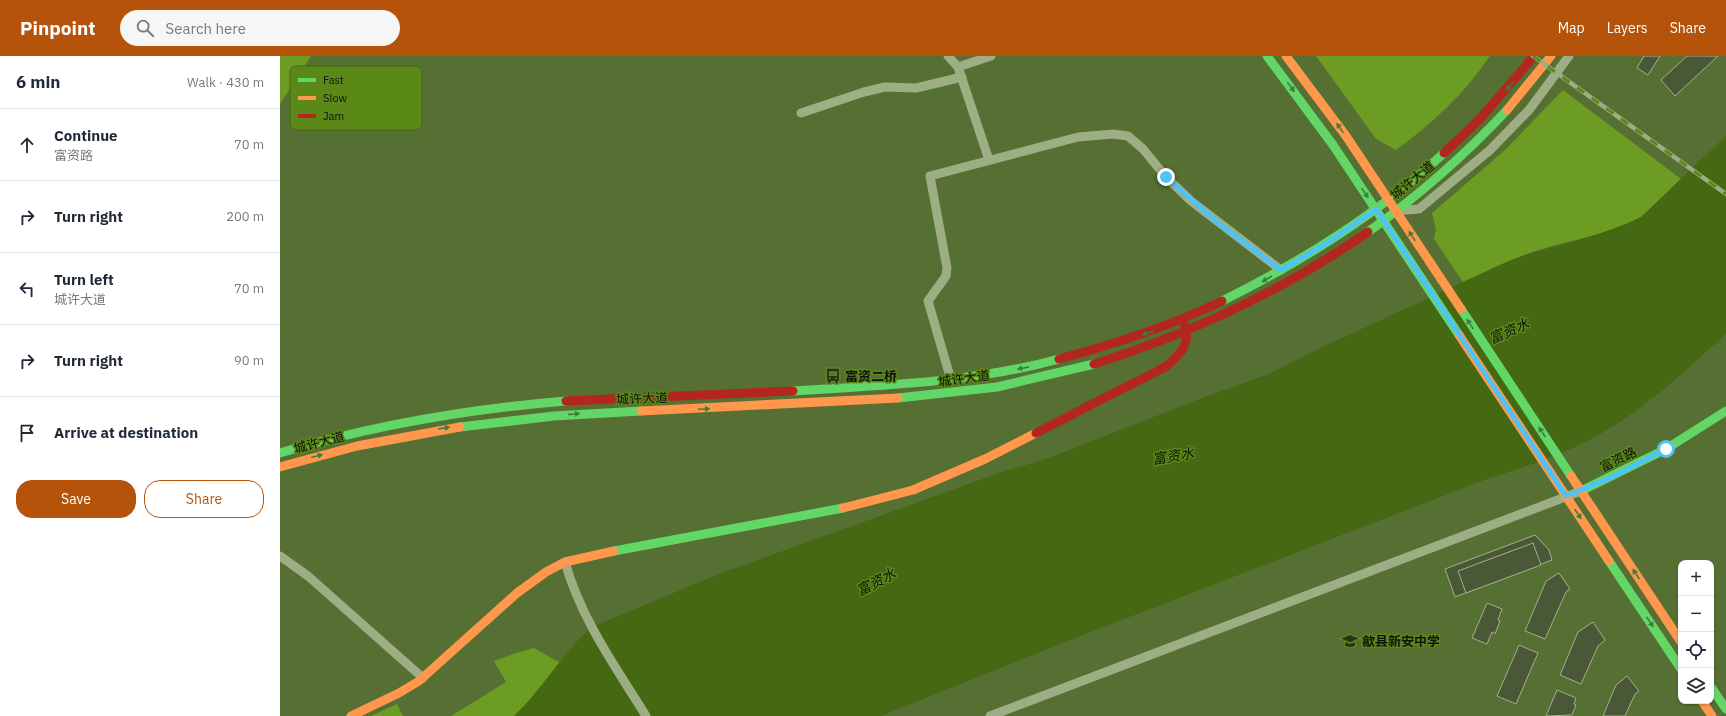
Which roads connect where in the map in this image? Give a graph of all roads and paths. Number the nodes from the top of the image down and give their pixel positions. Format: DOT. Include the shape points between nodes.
graph roads {
  1 [pos="948,56"];
  2 [pos="991,56"];
  3 [pos="1267,56"];
  4 [pos="1286,56"];
  5 [pos="1534,56"];
  6 [pos="1551,56"];
  7 [pos="1569,56"];
  8 [pos="958,66"];
  9 [pos="962,77"];
  10 [pos="801,113"];
  11 [pos="989,160"];
  12 [pos="1388,200"];
  13 [pos="1376,209"];
  14 [pos="1395,211"];
  15 [pos="1383,220"];
  16 [pos="1281,270"];
  17 [pos="1182,320"];
  18 [pos="1188,332"];
  19 [pos="951,380"];
  20 [pos="1726,410"];
  21 [pos="280,452"];
  22 [pos="280,467"];
  23 [pos="1581,491"];
  24 [pos="1566,496"];
  25 [pos="280,556"];
  26 [pos="565,562"];
  27 [pos="1678,637"];
  28 [pos="1680,668"];
  29 [pos="423,678"];
  30 [pos="1714,692"];
  31 [pos="1704,704"];
  32 [pos="1726,710"];
  33 [pos="351,716"];
  34 [pos="646,716"];
  35 [pos="990,716"];
  36 [pos="1712,716"];
  1 -- 8 [label="street"];
  2 -- 8 [label="street"];
  3 -- 13 [label="main road, one-way" via="1311,114"];
  12 -- 4 [label="main road, one-way" via="1323,104"];
  5 -- 12 [label="main road, 城许大道, one-way" via="1472,127"];
  6 -- 14 [label="main road, 城许大道" via="1516,100 1476,142"];
  7 -- 14 [label="street" via="1529,110 1490,150 1419,209"];
  8 -- 9 [label="street"];
  9 -- 10 [label="street" via="916,88 885,87"];
  9 -- 11 [label="street"];
  11 -- 16 [label="street" via="1078,136 1128,136 1191,201"];
  11 -- 19 [label="street" via="930,176 947,268 946,276 928,301"];
  12 -- 13 [label="main road, 城许大道"];
  12 -- 14 [label="main road"];
  13 -- 15 [label="main road"];
  13 -- 16 [label="main road, 城许大道" via="1327,243"];
  14 -- 15 [label="main road, 城许大道"];
  23 -- 14 [label="main road, one-way"];
  15 -- 18 [label="main road, 城许大道" via="1334,254 1266,295"];
  15 -- 24 [label="main road"];
  16 -- 17 [label="main road, 城许大道, one-way" via="1229,299"];
  17 -- 18 [label="main road"];
  17 -- 19 [label="main road, 城许大道, one-way" via="1129,340 1061,360"];
  22 -- 18 [label="main road, 城许大道, one-way" via="391,438 507,420 599,412 688,410 976,391 1098,364"];
  18 -- 26 [label="main road" via="1185,349 1167,366 985,459 925,485 882,499 823,513"];
  19 -- 21 [label="main road, 城许大道" via="506,406 388,424"];
  20 -- 23 [label="main road, 富资路" via="1666,449"];
  23 -- 24 [label="street"];
  27 -- 23 [label="main road, one-way"];
  24 -- 28 [label="main road, one-way"];
  24 -- 35 [label="street"];
  25 -- 29 [label="street" via="308,576"];
  26 -- 29 [label="main road" via="517,593"];
  26 -- 34 [label="street" via="572,587 590,625"];
  29 -- 33 [label="main road" via="399,693"];
  30 -- 32 [label="main road"];
  31 -- 36 [label="main road"];
}
